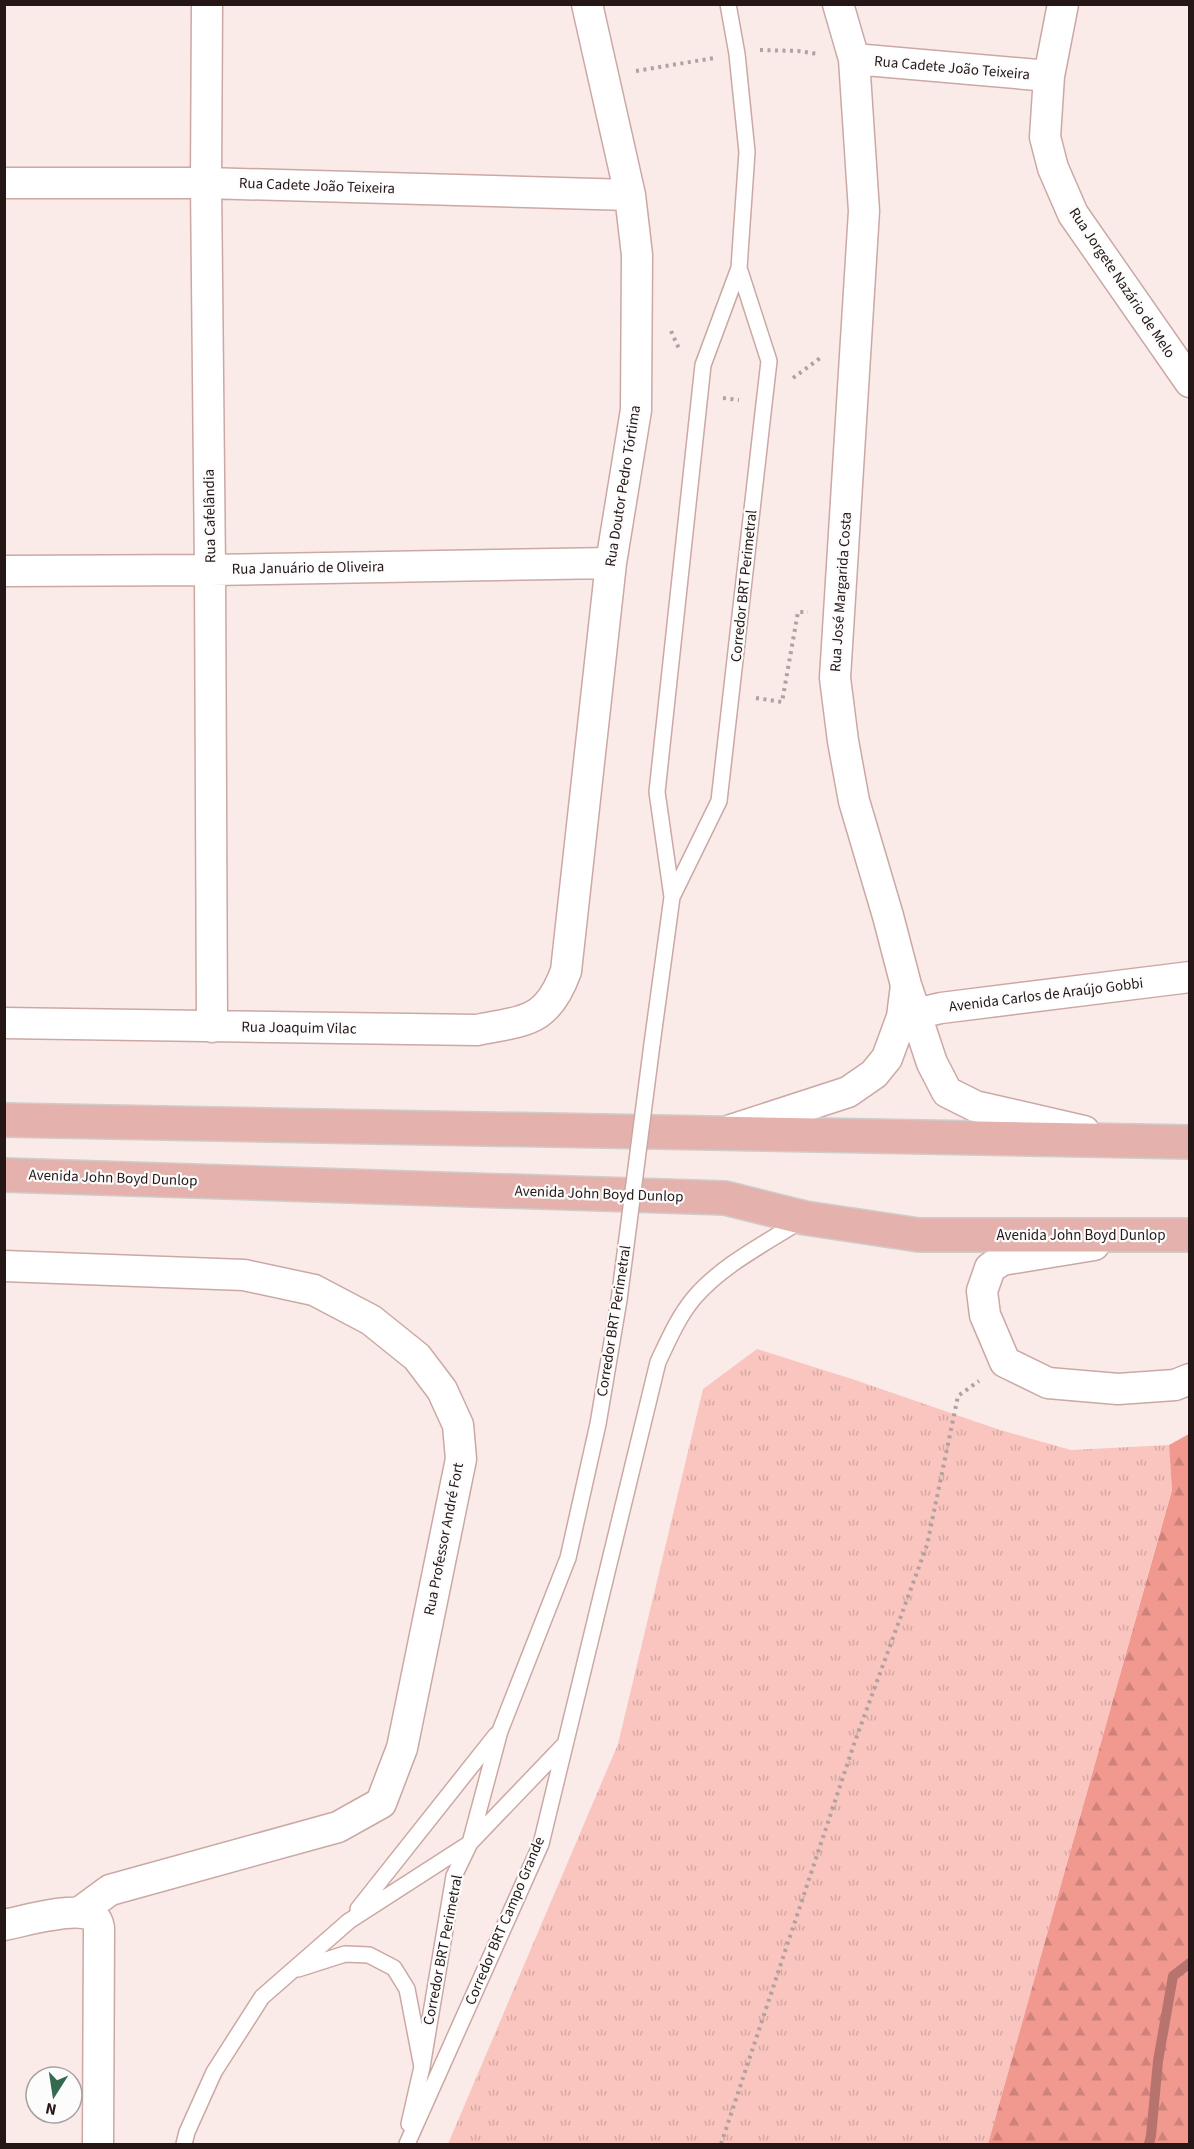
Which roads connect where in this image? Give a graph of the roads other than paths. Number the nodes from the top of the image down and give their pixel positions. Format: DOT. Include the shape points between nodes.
graph roads {
  1 [pos="207,4"];
  2 [pos="587,4"];
  3 [pos="728,4"];
  4 [pos="838,4"];
  5 [pos="1063,4"];
  6 [pos="854,59"];
  7 [pos="1049,76"];
  8 [pos="4,183"];
  9 [pos="206,183"];
  10 [pos="630,195"];
  11 [pos="740,268"];
  12 [pos="1190,382"];
  13 [pos="610,563"];
  14 [pos="210,570"];
  15 [pos="4,571"];
  16 [pos="672,897"];
  17 [pos="566,971"];
  18 [pos="1190,977"];
  19 [pos="910,1015"];
  20 [pos="4,1023"];
  21 [pos="212,1027"];
  22 [pos="4,1120"];
  23 [pos="723,1132"];
  24 [pos="1132,1141"];
  25 [pos="1190,1142"];
  26 [pos="4,1175"];
  27 [pos="805,1218"];
  28 [pos="1175,1235"];
  29 [pos="4,1266"];
  30 [pos="1190,1379"];
  31 [pos="500,1731"];
  32 [pos="563,1746"];
  33 [pos="470,1843"];
  34 [pos="90,1920"];
  35 [pos="349,1921"];
  36 [pos="4,1925"];
  37 [pos="292,1970"];
  38 [pos="422,2067"];
  39 [pos="98,2145"];
  40 [pos="183,2145"];
  41 [pos="405,2145"];
  1 -- 9 [label="street, Rua Cafelândia"];
  2 -- 10 [label="street, Rua Doutor Pedro Tórtima"];
  3 -- 11 [label="lane, Corredor BRT Perimetral" via="747,152"];
  4 -- 6 [label="street, Rua José Margarida Costa"];
  5 -- 7 [label="street, Rua Jorgete Nazário de Melo"];
  6 -- 7 [label="street, Rua Cadete João Teixeira"];
  6 -- 19 [label="street, Rua José Margarida Costa" via="864,211 835,678 854,801 888,916"];
  7 -- 12 [label="street, Rua Jorgete Nazário de Melo" via="1046,137 1053,168 1073,214"];
  8 -- 9 [label="street, Rua Cadete João Teixeira"];
  9 -- 10 [label="street, Rua Cadete João Teixeira"];
  9 -- 14 [label="street, Rua Cafelândia"];
  10 -- 13 [label="street, Rua Doutor Pedro Tórtima" via="637,255 636,410"];
  11 -- 16 [label="lane, Corredor BRT Perimetral" via="703,365 657,792"];
  11 -- 16 [label="lane, Corredor BRT Perimetral" via="769,360 763,416 719,801"];
  13 -- 14 [label="street, Rua Januário de Oliveira"];
  13 -- 17 [label="street, Rua Doutor Pedro Tórtima"];
  14 -- 15 [label="street, Rua Januário de Oliveira"];
  14 -- 21 [label="street, Rua Cafelândia"];
  16 -- 31 [label="lane, Corredor BRT Perimetral, bridge" via="598,1424 568,1558"];
  17 -- 21 [label="street, Rua Joaquim Vilac" via="558,992 542,1012 525,1020 477,1030"];
  18 -- 19 [label="street, Avenida Carlos de Araújo Gobbi"];
  19 -- 23 [label="street" via="887,1058 874,1074 848,1092"];
  19 -- 24 [label="street, Rua José Margarida Costa" via="947,1092 995,1112"];
  20 -- 21 [label="street, Rua Joaquim Vilac"];
  22 -- 23 [label="main road"];
  23 -- 24 [label="main road"];
  24 -- 25 [label="main road"];
  26 -- 27 [label="main road, Avenida John Boyd Dunlop" via="725,1198"];
  27 -- 28 [label="main road, Avenida John Boyd Dunlop" via="919,1235"];
  27 -- 32 [label="lane, Corredor BRT Campo Grande" via="725,1270 694,1298 658,1362"];
  28 -- 30 [label="street" via="1002,1260 990,1268 982,1291 985,1315 1005,1362 1048,1383 1118,1389 1174,1385"];
  29 -- 34 [label="street, Rua Professor André Fort" via="244,1275 314,1290 371,1320 417,1357 442,1390 458,1425 461,1459 402,1748 381,1803 338,1827 110,1890"];
  31 -- 33 [label="lane, Corredor BRT Perimetral"];
  31 -- 35 [label="lane, Corredor BRT Perimetral"];
  32 -- 33 [label="lane"];
  32 -- 41 [label="lane, Corredor BRT Campo Grande" via="541,1844"];
  33 -- 35 [label="lane"];
  33 -- 38 [label="lane, Corredor BRT Perimetral" via="454,1876"];
  34 -- 36 [label="street"];
  34 -- 39 [label="street"];
  35 -- 37 [label="lane"];
  37 -- 38 [label="lane" via="345,1954 369,1955 394,1968 407,1989"];
  37 -- 40 [label="lane" via="262,1997 214,2072"];
  38 -- 41 [label="lane, Corredor BRT Perimetral"];
}
